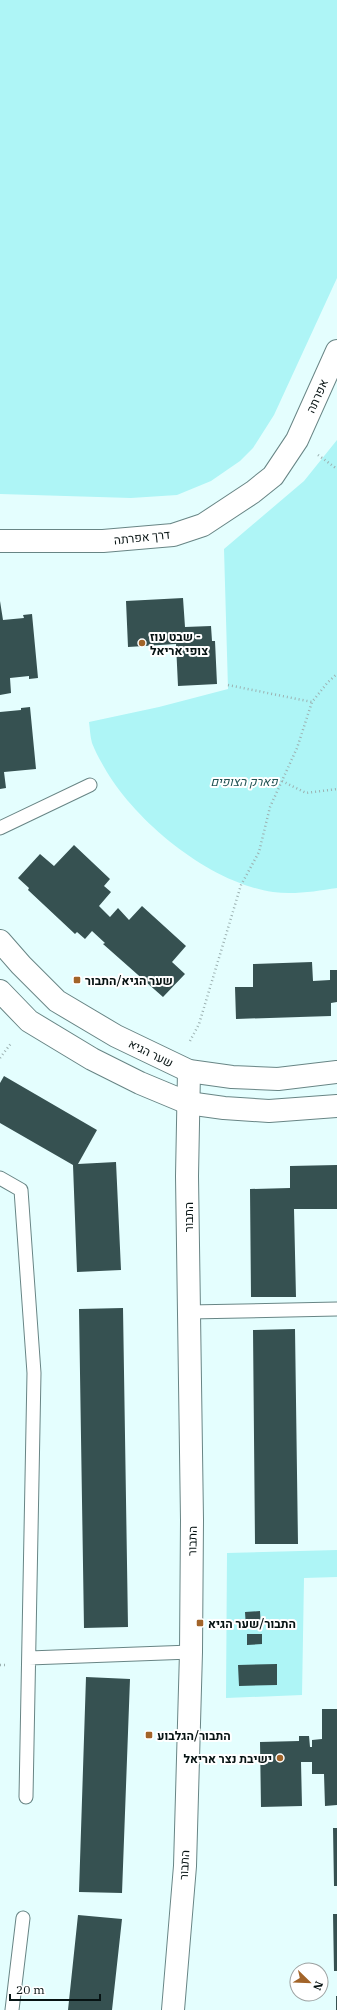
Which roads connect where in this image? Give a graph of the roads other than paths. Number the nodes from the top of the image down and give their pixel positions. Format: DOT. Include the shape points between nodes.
graph roads {
  1 [pos="337,351"];
  2 [pos="297,440"];
  3 [pos="0,541"];
  4 [pos="90,785"];
  5 [pos="0,828"];
  6 [pos="0,940"];
  7 [pos="0,991"];
  8 [pos="183,1069"];
  9 [pos="337,1072"];
  10 [pos="188,1103"];
  11 [pos="337,1106"];
  12 [pos="0,1178"];
  13 [pos="337,1309"];
  14 [pos="189,1312"];
  15 [pos="191,1652"];
  16 [pos="29,1658"];
  17 [pos="26,1797"];
  18 [pos="23,1918"];
  19 [pos="12,2010"];
  20 [pos="173,2010"];
  1 -- 2 [label="street, אפרתה"];
  2 -- 3 [label="street, דרך אפרתה" via="273,476 203,525 173,535 103,541"];
  4 -- 5 [label="lane"];
  6 -- 8 [label="street, שער הגיא" via="57,1001 116,1036"];
  7 -- 10 [label="street" via="29,1021 92,1059"];
  8 -- 9 [label="street, שער הגיא" via="232,1077 278,1079"];
  8 -- 10 [label="street, התבור"];
  10 -- 11 [label="street" via="269,1111"];
  10 -- 14 [label="street, התבור"];
  12 -- 16 [label="lane" via="21,1190 34,1373"];
  13 -- 14 [label="lane"];
  14 -- 15 [label="street, התבור"];
  15 -- 16 [label="lane"];
  15 -- 20 [label="street, התבור" via="184,1866"];
  16 -- 17 [label="lane"];
  18 -- 19 [label="lane"];
}
